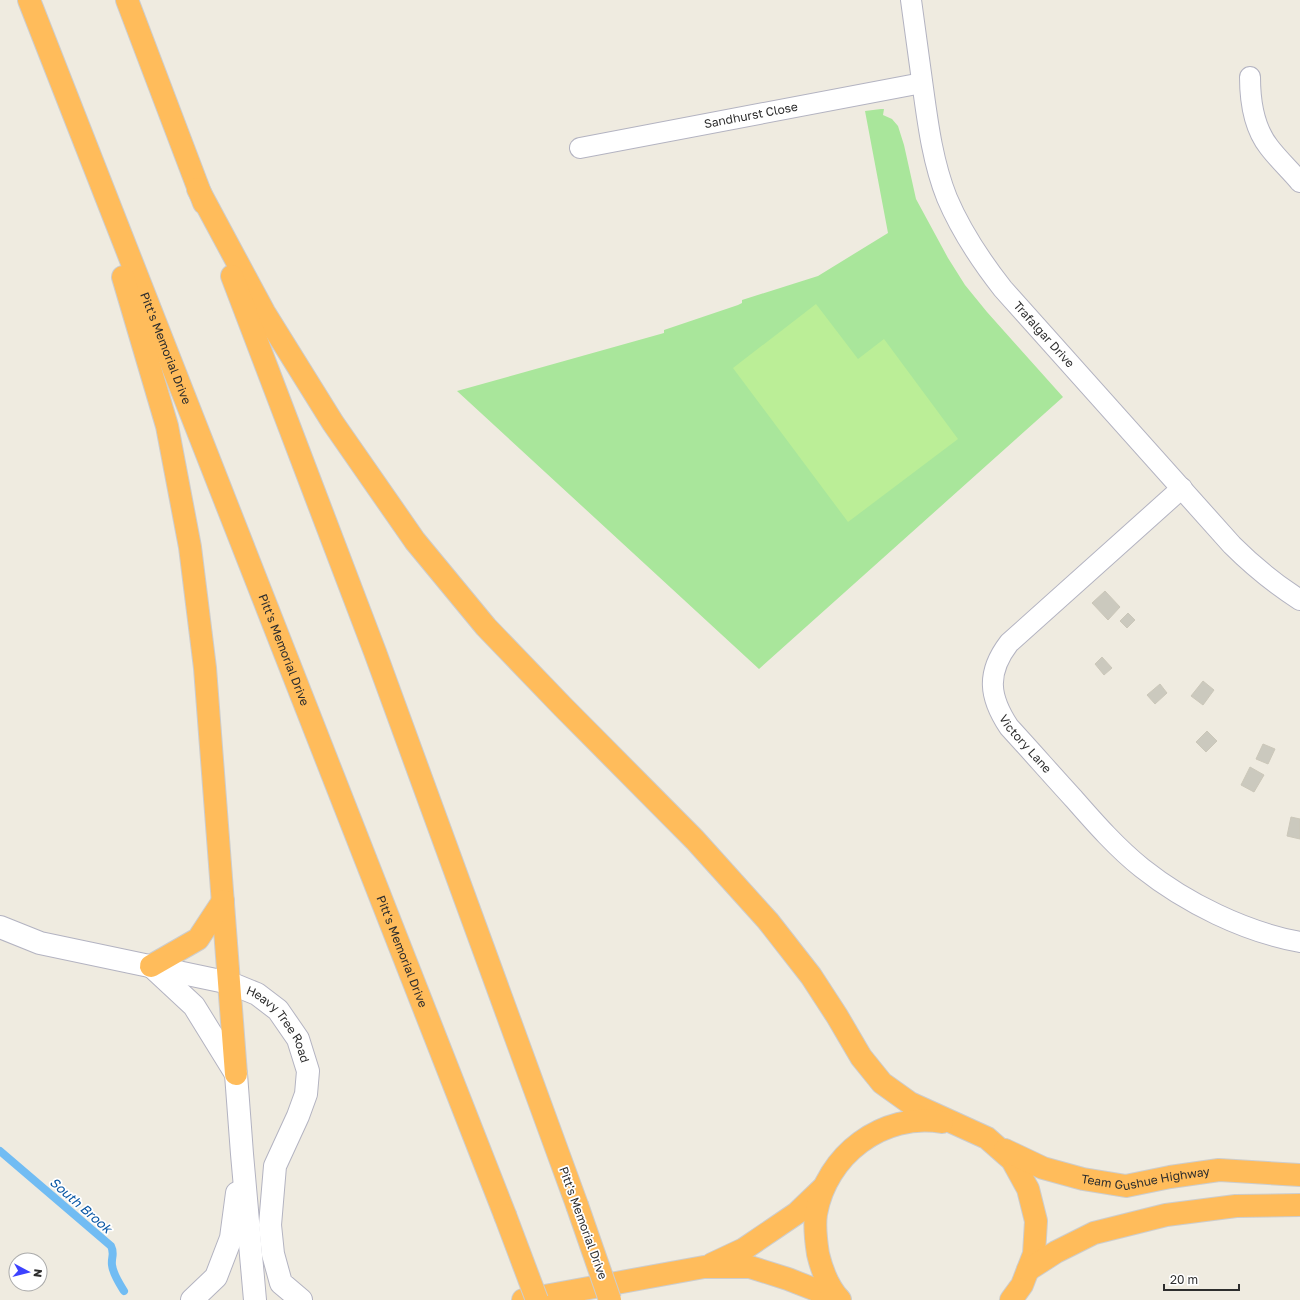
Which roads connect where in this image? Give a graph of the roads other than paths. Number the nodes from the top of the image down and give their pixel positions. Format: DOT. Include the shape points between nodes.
graph roads {
  1 [pos="29,0"];
  2 [pos="126,0"];
  3 [pos="911,0"];
  4 [pos="1250,76"];
  5 [pos="922,83"];
  6 [pos="79,130"];
  7 [pos="580,148"];
  8 [pos="1300,182"];
  9 [pos="198,189"];
  10 [pos="1182,488"];
  11 [pos="1300,600"];
  12 [pos="223,901"];
  13 [pos="0,927"];
  14 [pos="1300,942"];
  15 [pos="151,966"];
  16 [pos="230,983"];
  17 [pos="236,1074"];
  18 [pos="957,1124"];
  19 [pos="997,1147"];
  20 [pos="242,1154"];
  21 [pos="1300,1175"];
  22 [pos="823,1188"];
  23 [pos="1300,1205"];
  24 [pos="704,1268"];
  25 [pos="1028,1270"];
  26 [pos="192,1300"];
  27 [pos="255,1300"];
  28 [pos="301,1300"];
  29 [pos="523,1300"];
  30 [pos="537,1300"];
  31 [pos="610,1300"];
  32 [pos="839,1300"];
  33 [pos="1011,1300"];
  1 -- 6 [label="highway, Pitt's Memorial Drive"];
  2 -- 9 [label="highway, Pitt's Memorial Drive"];
  3 -- 5 [label="street, Trafalgar Drive"];
  4 -- 8 [label="street" via="1253,107 1262,135 1269,147"];
  5 -- 7 [label="street, Sandhurst Close"];
  5 -- 10 [label="street, Trafalgar Drive" via="939,173 948,198 973,248 1003,289"];
  6 -- 12 [label="highway" via="167,426 187,532 205,668"];
  6 -- 30 [label="highway, Pitt's Memorial Drive, bridge"];
  9 -- 18 [label="highway" via="264,312 333,423 415,541 486,627 696,840 768,921 811,976 861,1057 882,1083 910,1103"];
  9 -- 31 [label="highway, Pitt's Memorial Drive, bridge" via="375,652"];
  10 -- 11 [label="street, Trafalgar Drive" via="1246,559"];
  10 -- 14 [label="street, Victory Lane" via="1009,643 997,665 993,692 1002,716 1009,726 1100,829 1142,868 1212,912 1262,932"];
  12 -- 15 [label="highway" via="198,939"];
  12 -- 16 [label="highway"];
  13 -- 15 [label="street, Heavy Tree Road" via="40,942"];
  15 -- 16 [label="street, Heavy Tree Road"];
  15 -- 17 [label="street" via="194,1006"];
  16 -- 17 [label="highway"];
  16 -- 28 [label="street, Heavy Tree Road" via="257,994 278,1010 298,1039 308,1071 306,1094 275,1166 270,1224 273,1254 281,1283"];
  17 -- 20 [label="street"];
  18 -- 19 [label="highway" via="987,1138"];
  18 -- 22 [label="highway" via="931,1120 903,1122 878,1130 855,1145 836,1165"];
  19 -- 21 [label="highway, Team Gushue Highway" via="1043,1168 1083,1179 1126,1186 1219,1170"];
  19 -- 25 [label="highway" via="1012,1160 1028,1189 1036,1221 1034,1254"];
  20 -- 26 [label="street" via="231,1238 216,1277"];
  20 -- 27 [label="street"];
  22 -- 24 [label="highway" via="797,1213 744,1249"];
  22 -- 32 [label="highway" via="816,1215 816,1242 821,1268"];
  23 -- 25 [label="highway" via="1236,1206 1166,1215 1094,1233 1056,1252"];
  24 -- 29 [label="highway"];
  24 -- 32 [label="highway" via="750,1267 794,1281"];
  25 -- 33 [label="highway" via="1022,1285"];
}
